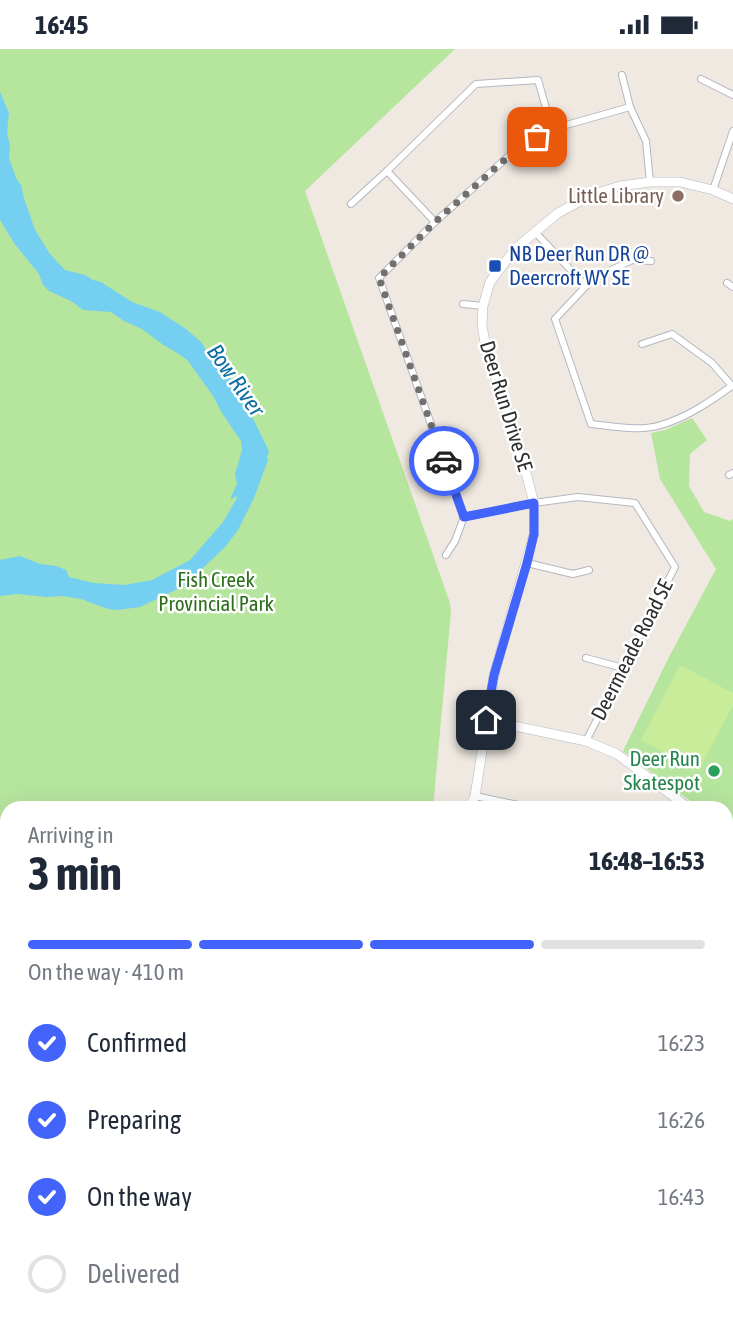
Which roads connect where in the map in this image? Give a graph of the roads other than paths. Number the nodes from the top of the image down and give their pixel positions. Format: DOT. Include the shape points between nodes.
graph roads {
  1 [pos="622,75"];
  2 [pos="701,79"];
  3 [pos="733,95"];
  4 [pos="630,107"];
  5 [pos="552,129"];
  6 [pos="733,131"];
  7 [pos="387,171"];
  8 [pos="650,182"];
  9 [pos="713,190"];
  10 [pos="733,199"];
  11 [pos="351,204"];
  12 [pos="435,222"];
  13 [pos="535,232"];
  14 [pos="651,261"];
  15 [pos="586,286"];
  16 [pos="463,304"];
  17 [pos="483,306"];
  18 [pos="642,345"];
  19 [pos="733,386"];
  20 [pos="534,503"];
  21 [pos="464,517"];
  22 [pos="446,555"];
  23 [pos="527,563"];
  24 [pos="589,570"];
  25 [pos="586,658"];
  26 [pos="623,669"];
  27 [pos="486,720"];
  28 [pos="586,741"];
  29 [pos="475,796"];
  30 [pos="473,801"];
  31 [pos="499,801"];
  32 [pos="679,801"];
  1 -- 4 [label="street"];
  2 -- 3 [label="street"];
  4 -- 5 [label="street"];
  4 -- 8 [label="street" via="646,141"];
  5 -- 7 [label="street" via="538,80 476,84"];
  5 -- 12 [label="street" via="521,145"];
  6 -- 9 [label="street"];
  7 -- 11 [label="street"];
  7 -- 12 [label="street"];
  8 -- 9 [label="street, Deer Run Drive SE" via="680,182"];
  8 -- 13 [label="street, Deer Run Drive SE" via="591,195"];
  9 -- 10 [label="street, Deer Run Drive SE"];
  12 -- 21 [label="street" via="379,278"];
  13 -- 15 [label="street"];
  13 -- 17 [label="street, Deer Run Drive SE" via="490,282"];
  14 -- 15 [label="street" via="632,260"];
  15 -- 19 [label="street" via="555,319 591,424 660,426 702,407"];
  16 -- 17 [label="street"];
  17 -- 20 [label="street, Deer Run Drive SE" via="487,354"];
  18 -- 19 [label="street" via="672,334 712,363"];
  20 -- 21 [label="street"];
  20 -- 23 [label="street, Deer Run Drive SE" via="534,534"];
  20 -- 26 [label="street, Deermeade Road SE" via="578,497 635,503 675,567"];
  21 -- 22 [label="street"];
  23 -- 24 [label="street" via="573,574"];
  23 -- 27 [label="street, Deer Run Drive SE" via="494,675"];
  25 -- 26 [label="street"];
  26 -- 28 [label="street, Deermeade Road SE"];
  27 -- 28 [label="street"];
  27 -- 29 [label="street, Deer Run Drive SE"];
  28 -- 32 [label="street" via="617,754"];
  29 -- 30 [label="street, Deer Run Drive SE"];
  29 -- 31 [label="street"];
}
